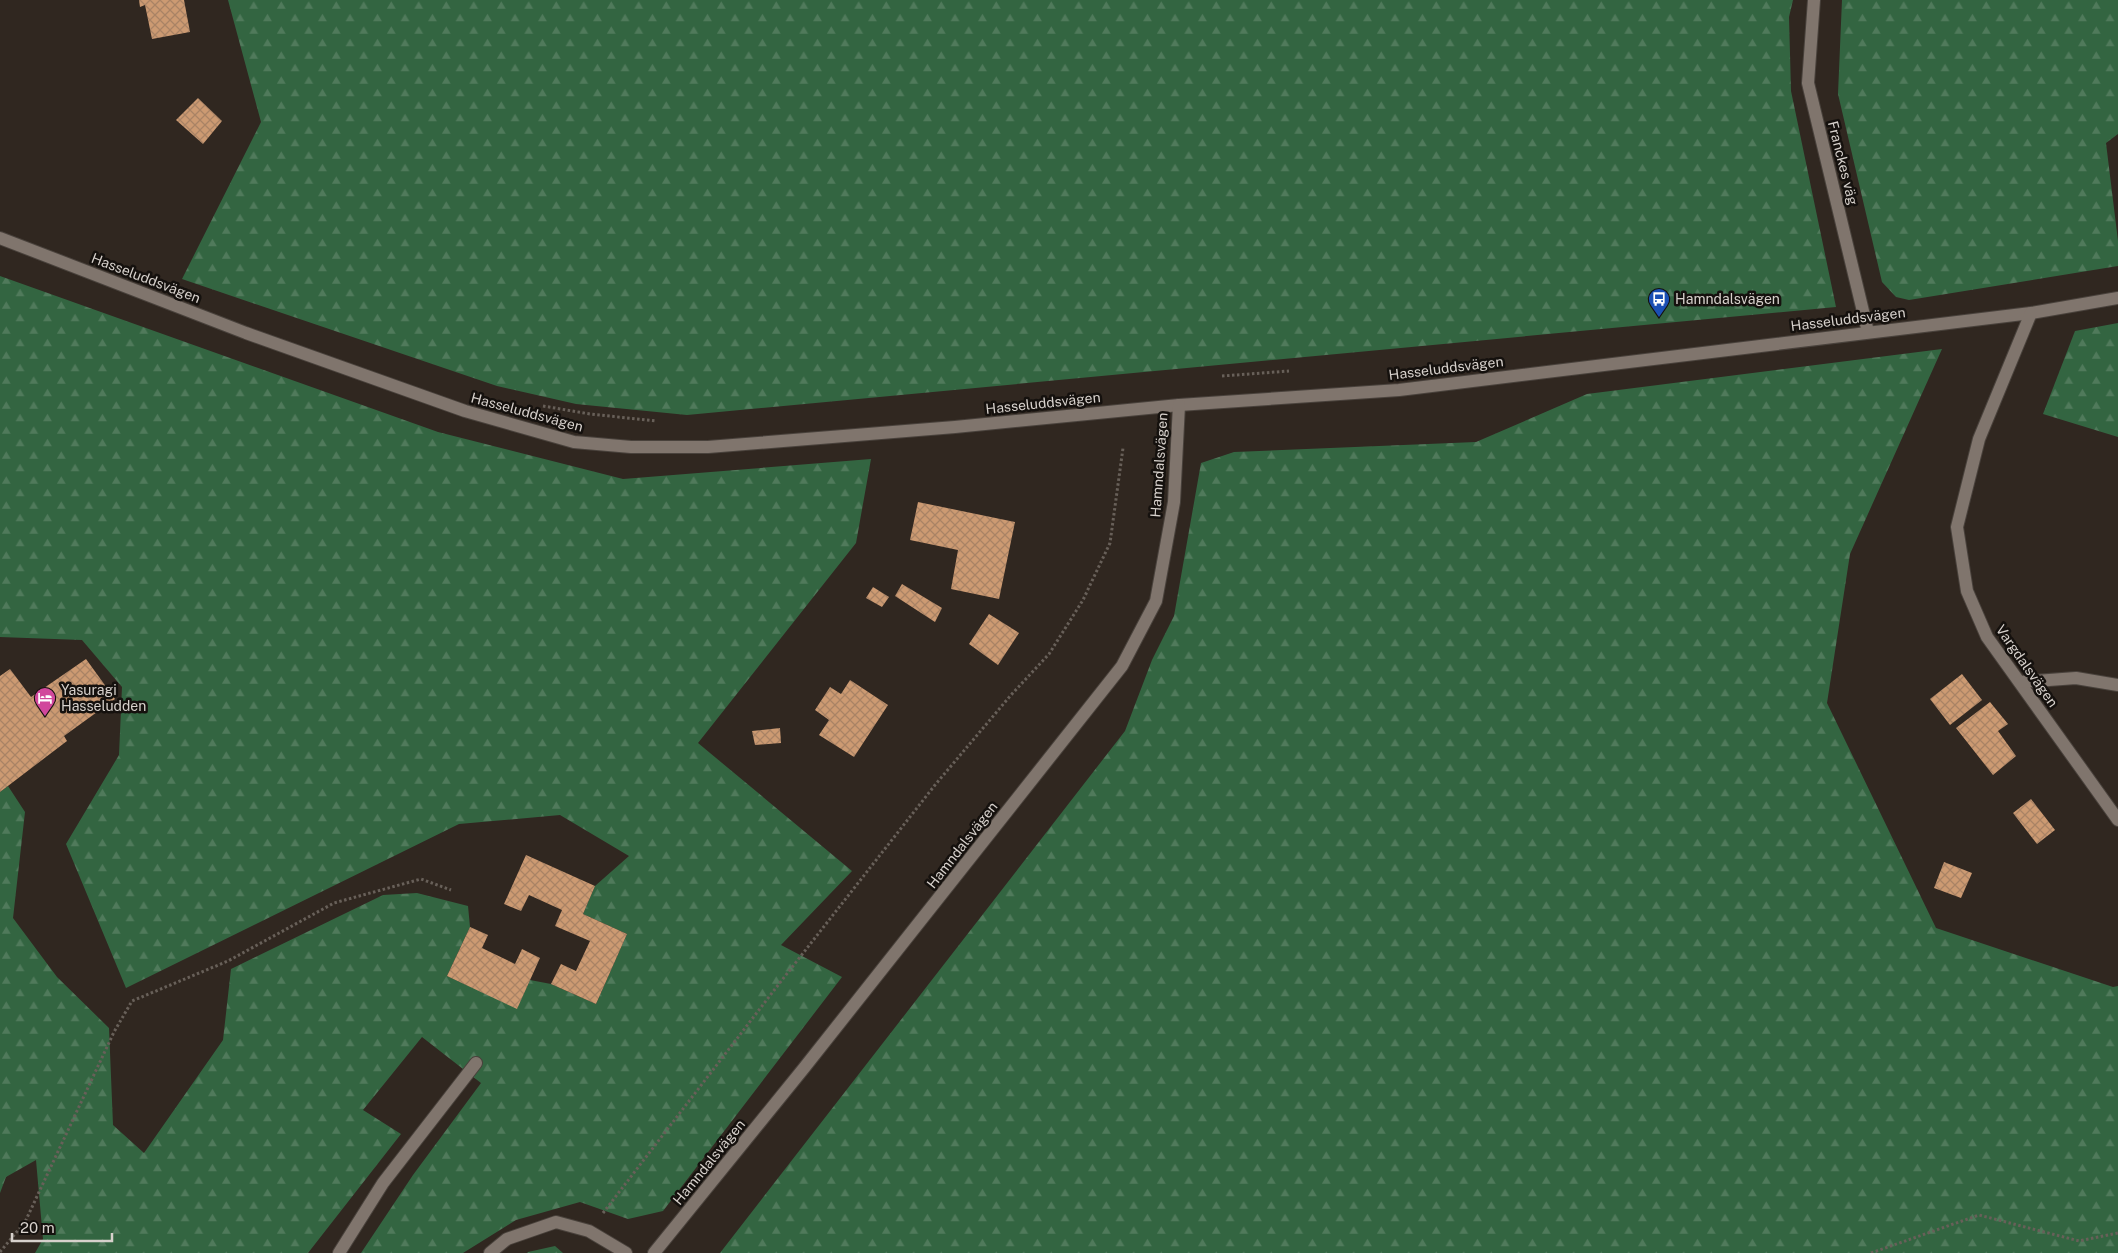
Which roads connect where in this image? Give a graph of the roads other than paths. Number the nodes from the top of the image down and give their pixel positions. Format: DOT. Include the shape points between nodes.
graph roads {
  1 [pos="1814,0"];
  2 [pos="0,238"];
  3 [pos="2118,298"];
  4 [pos="2031,313"];
  5 [pos="1868,332"];
  6 [pos="1179,405"];
  7 [pos="2020,682"];
  8 [pos="2118,685"];
  9 [pos="2118,820"];
  10 [pos="476,1063"];
  11 [pos="339,1253"];
  12 [pos="490,1253"];
  13 [pos="626,1253"];
  14 [pos="654,1253"];
  1 -- 5 [label="street, Franckes väg" via="1808,83"];
  2 -- 6 [label="street, Hasseluddsvägen" via="359,375 465,411 574,442 631,448 708,447"];
  3 -- 4 [label="street, Hasseluddsvägen"];
  4 -- 5 [label="street, Hasseluddsvägen"];
  4 -- 7 [label="street, Vargdalsvägen" via="1979,439 1957,527 1967,591 1987,637"];
  5 -- 6 [label="street, Hasseluddsvägen" via="1399,390"];
  6 -- 14 [label="street, Hamndalsvägen" via="1174,502 1156,601 1122,666"];
  7 -- 8 [label="street" via="2076,678"];
  7 -- 9 [label="street, Vargdalsvägen"];
  10 -- 11 [label="street" via="383,1183"];
  12 -- 13 [label="street" via="507,1239 556,1222 589,1231"];
}
